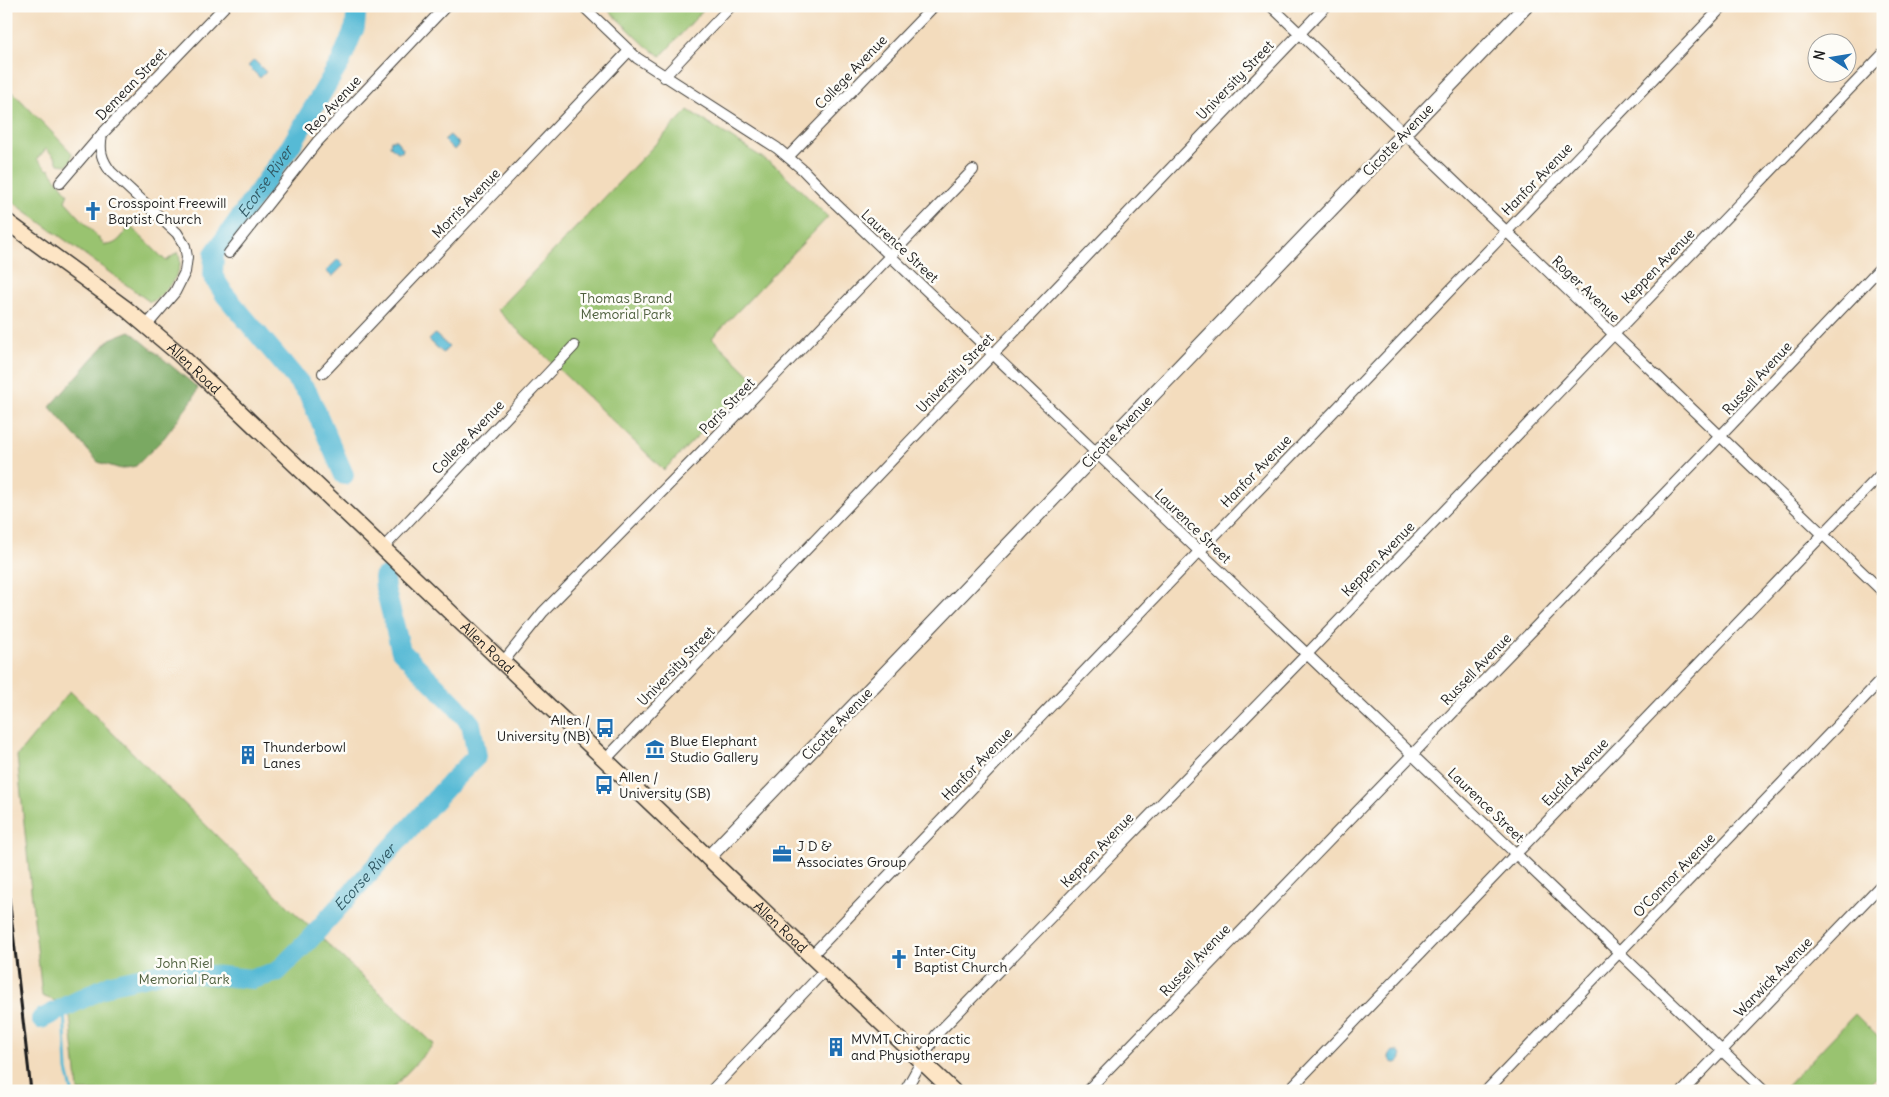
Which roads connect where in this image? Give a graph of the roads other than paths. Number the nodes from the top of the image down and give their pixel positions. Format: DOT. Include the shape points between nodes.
graph roads {
  1 [pos="225,6"];
  2 [pos="446,6"];
  3 [pos="583,6"];
  4 [pos="731,6"];
  5 [pos="934,6"];
  6 [pos="1271,6"];
  7 [pos="1326,6"];
  8 [pos="1526,6"];
  9 [pos="1723,6"];
  10 [pos="1299,33"];
  11 [pos="629,51"];
  12 [pos="1883,54"];
  13 [pos="664,76"];
  14 [pos="102,134"];
  15 [pos="1405,134"];
  16 [pos="788,157"];
  17 [pos="972,170"];
  18 [pos="60,183"];
  19 [pos="6,222"];
  20 [pos="1506,231"];
  21 [pos="229,253"];
  22 [pos="891,256"];
  23 [pos="1883,265"];
  24 [pos="147,325"];
  25 [pos="1613,334"];
  26 [pos="574,346"];
  27 [pos="993,353"];
  28 [pos="322,373"];
  29 [pos="1720,436"];
  30 [pos="1097,454"];
  31 [pos="1883,472"];
  32 [pos="1823,535"];
  33 [pos="383,548"];
  34 [pos="1200,552"];
  35 [pos="1883,592"];
  36 [pos="1307,654"];
  37 [pos="503,662"];
  38 [pos="1883,678"];
  39 [pos="1413,755"];
  40 [pos="605,760"];
  41 [pos="1516,854"];
  42 [pos="708,858"];
  43 [pos="1883,883"];
  44 [pos="1619,952"];
  45 [pos="812,956"];
  46 [pos="826,969"];
  47 [pos="1722,1050"];
  48 [pos="922,1062"];
  49 [pos="711,1091"];
  50 [pos="906,1091"];
  51 [pos="953,1091"];
  52 [pos="1087,1091"];
  53 [pos="1288,1091"];
  54 [pos="1486,1091"];
  55 [pos="1683,1091"];
  56 [pos="1764,1091"];
  1 -- 14 [label="street, Demean Street"];
  2 -- 21 [label="street, Reo Avenue" via="317,142"];
  3 -- 11 [label="street, Laurence Street"];
  4 -- 13 [label="street"];
  5 -- 16 [label="street, College Avenue"];
  6 -- 10 [label="street, Roger Avenue"];
  7 -- 10 [label="street, University Street"];
  8 -- 15 [label="street, Cicotte Avenue"];
  9 -- 20 [label="street, Hanfor Avenue"];
  10 -- 15 [label="street, Roger Avenue"];
  10 -- 27 [label="street, University Street"];
  11 -- 13 [label="street, Laurence Street"];
  11 -- 28 [label="street, Morris Avenue"];
  12 -- 25 [label="street, Keppen Avenue"];
  13 -- 16 [label="street, Laurence Street"];
  14 -- 18 [label="street, Demean Street"];
  14 -- 24 [label="street" via="99,146 111,172 177,233 186,251 185,272 175,292"];
  15 -- 20 [label="street, Roger Avenue"];
  15 -- 30 [label="street, Cicotte Avenue"];
  16 -- 22 [label="street, Laurence Street"];
  17 -- 22 [label="street, Paris Street"];
  19 -- 24 [label="main road, Allen Road"];
  20 -- 25 [label="street, Roger Avenue"];
  20 -- 34 [label="street, Hanfor Avenue"];
  22 -- 27 [label="street, Laurence Street"];
  22 -- 37 [label="street, Paris Street" via="543,612"];
  23 -- 29 [label="street, Russell Avenue"];
  24 -- 33 [label="main road, Allen Road"];
  25 -- 29 [label="street, Roger Avenue"];
  25 -- 36 [label="street, Keppen Avenue"];
  26 -- 33 [label="street, College Avenue"];
  27 -- 30 [label="street, Laurence Street"];
  27 -- 40 [label="street, University Street"];
  29 -- 32 [label="street, Roger Avenue"];
  29 -- 39 [label="street, Russell Avenue"];
  30 -- 34 [label="street, Laurence Street"];
  30 -- 42 [label="street, Cicotte Avenue"];
  31 -- 32 [label="street, Euclid Avenue"];
  32 -- 35 [label="street, Roger Avenue"];
  32 -- 41 [label="street, Euclid Avenue"];
  33 -- 37 [label="main road, Allen Road"];
  34 -- 36 [label="street, Laurence Street"];
  34 -- 45 [label="street, Hanfor Avenue"];
  36 -- 39 [label="street, Laurence Street"];
  36 -- 48 [label="street, Keppen Avenue" via="936,1034"];
  37 -- 40 [label="main road, Allen Road"];
  38 -- 44 [label="street, O'Connor Avenue"];
  39 -- 41 [label="street, Laurence Street"];
  39 -- 52 [label="street, Russell Avenue"];
  40 -- 42 [label="main road, Allen Road"];
  41 -- 44 [label="street, Laurence Street"];
  41 -- 53 [label="street, Euclid Avenue"];
  42 -- 45 [label="main road, Allen Road"];
  43 -- 47 [label="street, Warwick Avenue"];
  44 -- 47 [label="street, Laurence Street"];
  44 -- 54 [label="street, O'Connor Avenue"];
  45 -- 46 [label="main road, Allen Road"];
  46 -- 48 [label="main road, Allen Road"];
  46 -- 49 [label="street"];
  47 -- 55 [label="street, Warwick Avenue"];
  47 -- 56 [label="street, Laurence Street"];
  48 -- 50 [label="street, Keppen Avenue"];
  48 -- 51 [label="main road, Allen Road"];
}
